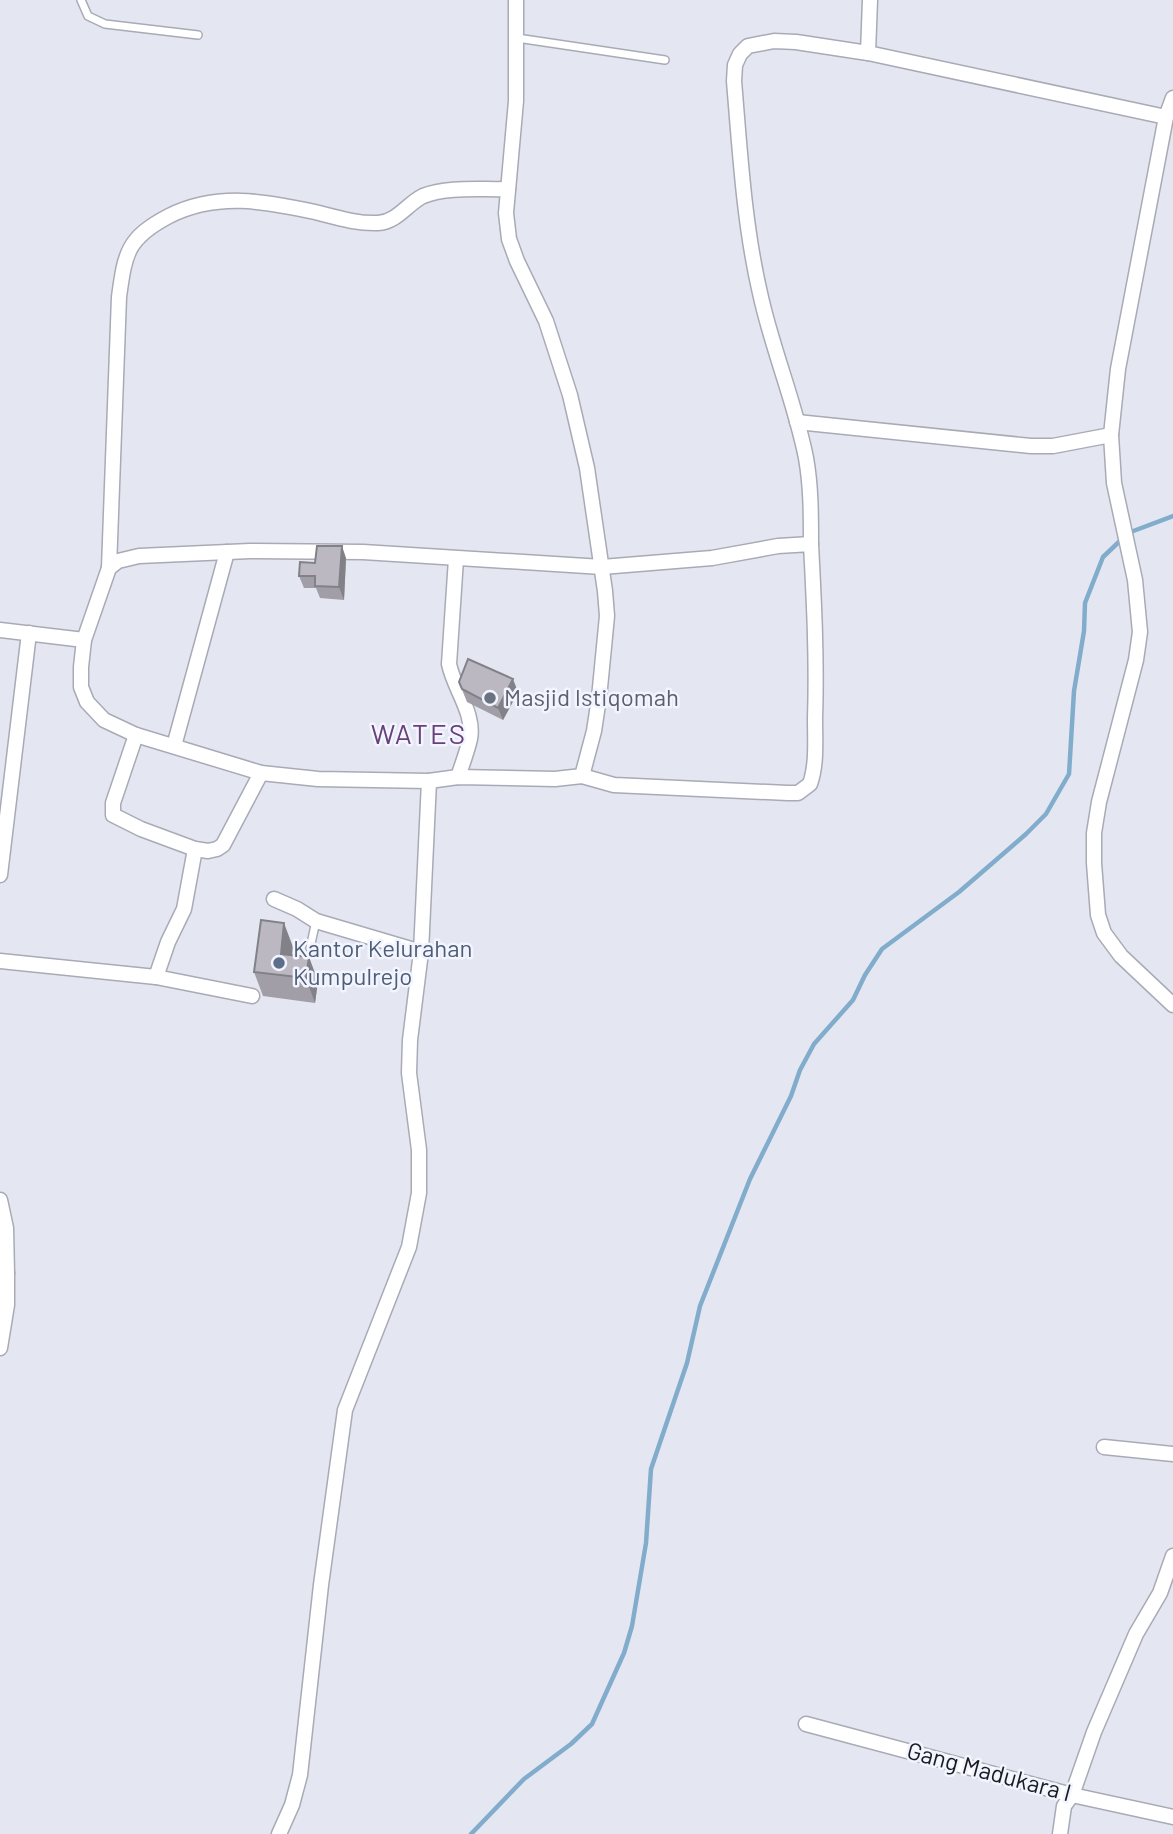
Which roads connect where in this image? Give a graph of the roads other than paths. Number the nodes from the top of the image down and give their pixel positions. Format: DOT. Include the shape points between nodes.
graph roads {
  1 [pos="81,0"];
  2 [pos="516,0"];
  3 [pos="870,0"];
  4 [pos="198,35"];
  5 [pos="516,38"];
  6 [pos="868,53"];
  7 [pos="665,60"];
  8 [pos="1173,98"];
  9 [pos="1166,117"];
  10 [pos="508,189"];
  11 [pos="797,422"];
  12 [pos="1111,435"];
  13 [pos="811,544"];
  14 [pos="227,552"];
  15 [pos="456,559"];
  16 [pos="602,567"];
  17 [pos="109,568"];
  18 [pos="0,630"];
  19 [pos="29,633"];
  20 [pos="84,640"];
  21 [pos="136,734"];
  22 [pos="174,746"];
  23 [pos="261,773"];
  24 [pos="582,776"];
  25 [pos="458,777"];
  26 [pos="429,781"];
  27 [pos="5,788"];
  28 [pos="195,849"];
  29 [pos="0,875"];
  30 [pos="274,899"];
  31 [pos="316,922"];
  32 [pos="310,948"];
  33 [pos="421,952"];
  34 [pos="0,961"];
  35 [pos="156,977"];
  36 [pos="252,996"];
  37 [pos="1173,1005"];
  38 [pos="0,1200"];
  39 [pos="4,1273"];
  40 [pos="0,1348"];
  41 [pos="1104,1447"];
  42 [pos="1173,1454"];
  43 [pos="1173,1556"];
  44 [pos="1168,1588"];
  45 [pos="806,1724"];
  46 [pos="1072,1795"];
  47 [pos="1173,1816"];
  48 [pos="279,1834"];
  49 [pos="1060,1834"];
  1 -- 4 [label="lane" via="88,16 105,24"];
  2 -- 5 [label="street"];
  3 -- 6 [label="street"];
  5 -- 7 [label="lane"];
  5 -- 10 [label="street"];
  6 -- 9 [label="street"];
  6 -- 11 [label="street" via="774,41 748,46 735,65 750,246 771,342"];
  8 -- 9 [label="street"];
  9 -- 12 [label="street" via="1118,369"];
  10 -- 16 [label="street" via="509,239 546,321 570,395"];
  10 -- 17 [label="street" via="435,192 384,222 248,201 212,201 188,206 149,226 124,261 121,285"];
  11 -- 12 [label="street" via="1031,446"];
  11 -- 13 [label="street" via="809,480"];
  12 -- 37 [label="street" via="1114,483 1140,632 1099,802 1094,843 1096,895 1104,933 1113,947"];
  13 -- 16 [label="street"];
  13 -- 24 [label="street" via="816,701 810,784 798,793 788,793 614,785"];
  14 -- 15 [label="street" via="363,552"];
  14 -- 17 [label="street" via="139,556"];
  14 -- 22 [label="street"];
  15 -- 16 [label="street"];
  15 -- 25 [label="street" via="449,664 470,732"];
  16 -- 24 [label="street" via="605,640 594,731"];
  17 -- 20 [label="street"];
  18 -- 19 [label="street"];
  19 -- 20 [label="street"];
  19 -- 27 [label="street"];
  20 -- 21 [label="street" via="81,687 87,702 104,720"];
  21 -- 22 [label="street"];
  21 -- 28 [label="street" via="113,803 114,815"];
  22 -- 23 [label="street"];
  23 -- 26 [label="street"];
  23 -- 28 [label="street" via="223,845 208,851"];
  24 -- 25 [label="street"];
  25 -- 26 [label="street"];
  26 -- 33 [label="street"];
  27 -- 29 [label="street"];
  28 -- 35 [label="street" via="184,909"];
  30 -- 31 [label="street"];
  31 -- 32 [label="lane"];
  31 -- 33 [label="street"];
  33 -- 48 [label="street" via="409,1073 420,1162 415,1221 345,1410 300,1775"];
  34 -- 35 [label="street"];
  35 -- 36 [label="street"];
  38 -- 39 [label="street" via="6,1227"];
  39 -- 40 [label="street" via="6,1315"];
  41 -- 42 [label="street"];
  43 -- 44 [label="street"];
  44 -- 46 [label="street" via="1136,1634"];
  45 -- 46 [label="street, Gang Madukara I"];
  46 -- 47 [label="street, Gang Madukara I"];
  46 -- 49 [label="street" via="1064,1806"];
}
